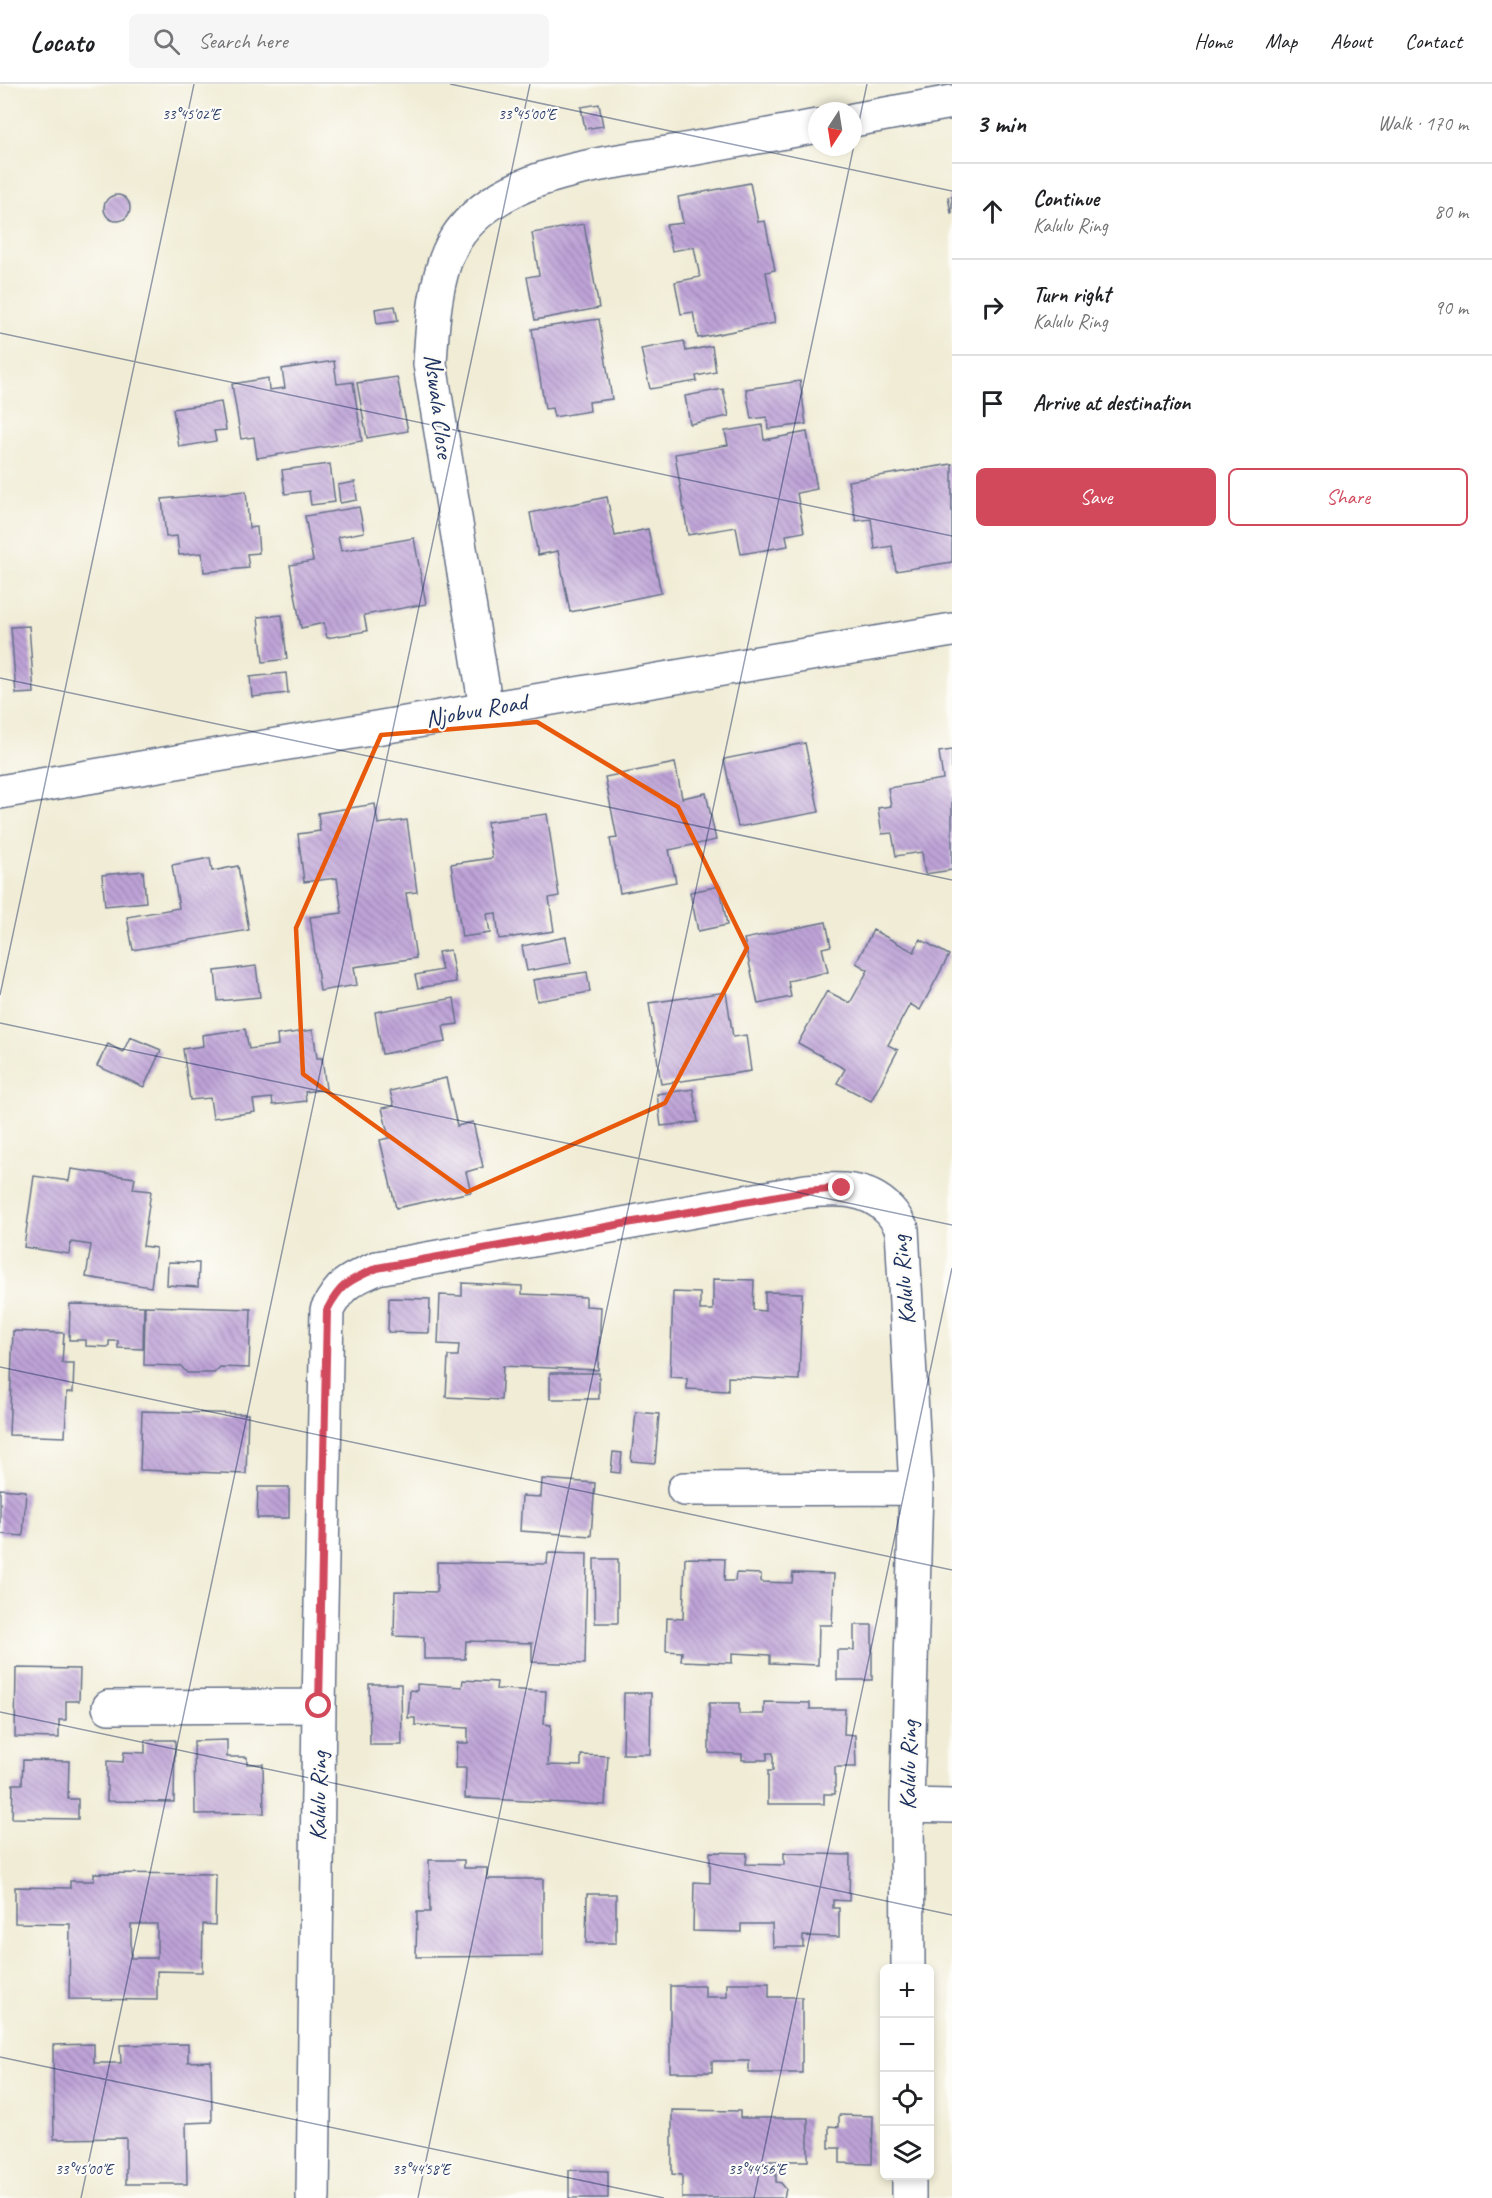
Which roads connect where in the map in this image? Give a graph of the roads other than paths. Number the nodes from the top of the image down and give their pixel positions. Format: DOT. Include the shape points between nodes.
graph roads {
  1 [pos="952,102"];
  2 [pos="862,118"];
  3 [pos="808,128"];
  4 [pos="952,630"];
  5 [pos="486,708"];
  6 [pos="0,792"];
  7 [pos="916,1488"];
  8 [pos="684,1489"];
  9 [pos="319,1706"];
  10 [pos="109,1707"];
  11 [pos="907,1805"];
  12 [pos="952,1806"];
  13 [pos="908,1964"];
  14 [pos="909,2180"];
  15 [pos="313,2198"];
  16 [pos="909,2198"];
  1 -- 2 [label="street"];
  3 -- 5 [label="street, Nswala Close" via="560,172 518,189 480,211 455,240 440,278 430,364"];
  4 -- 5 [label="street, Njobvu Road"];
  5 -- 6 [label="street, Njobvu Road"];
  7 -- 8 [label="street"];
  7 -- 9 [label="street, Kalulu Ring" via="902,1229 888,1209 867,1194 842,1188 806,1191 377,1268 351,1280 336,1293 327,1310"];
  7 -- 11 [label="street, Kalulu Ring"];
  9 -- 10 [label="street"];
  9 -- 15 [label="street, Kalulu Ring"];
  11 -- 12 [label="street"];
  11 -- 13 [label="street, Kalulu Ring"];
  14 -- 16 [label="street"];
}
